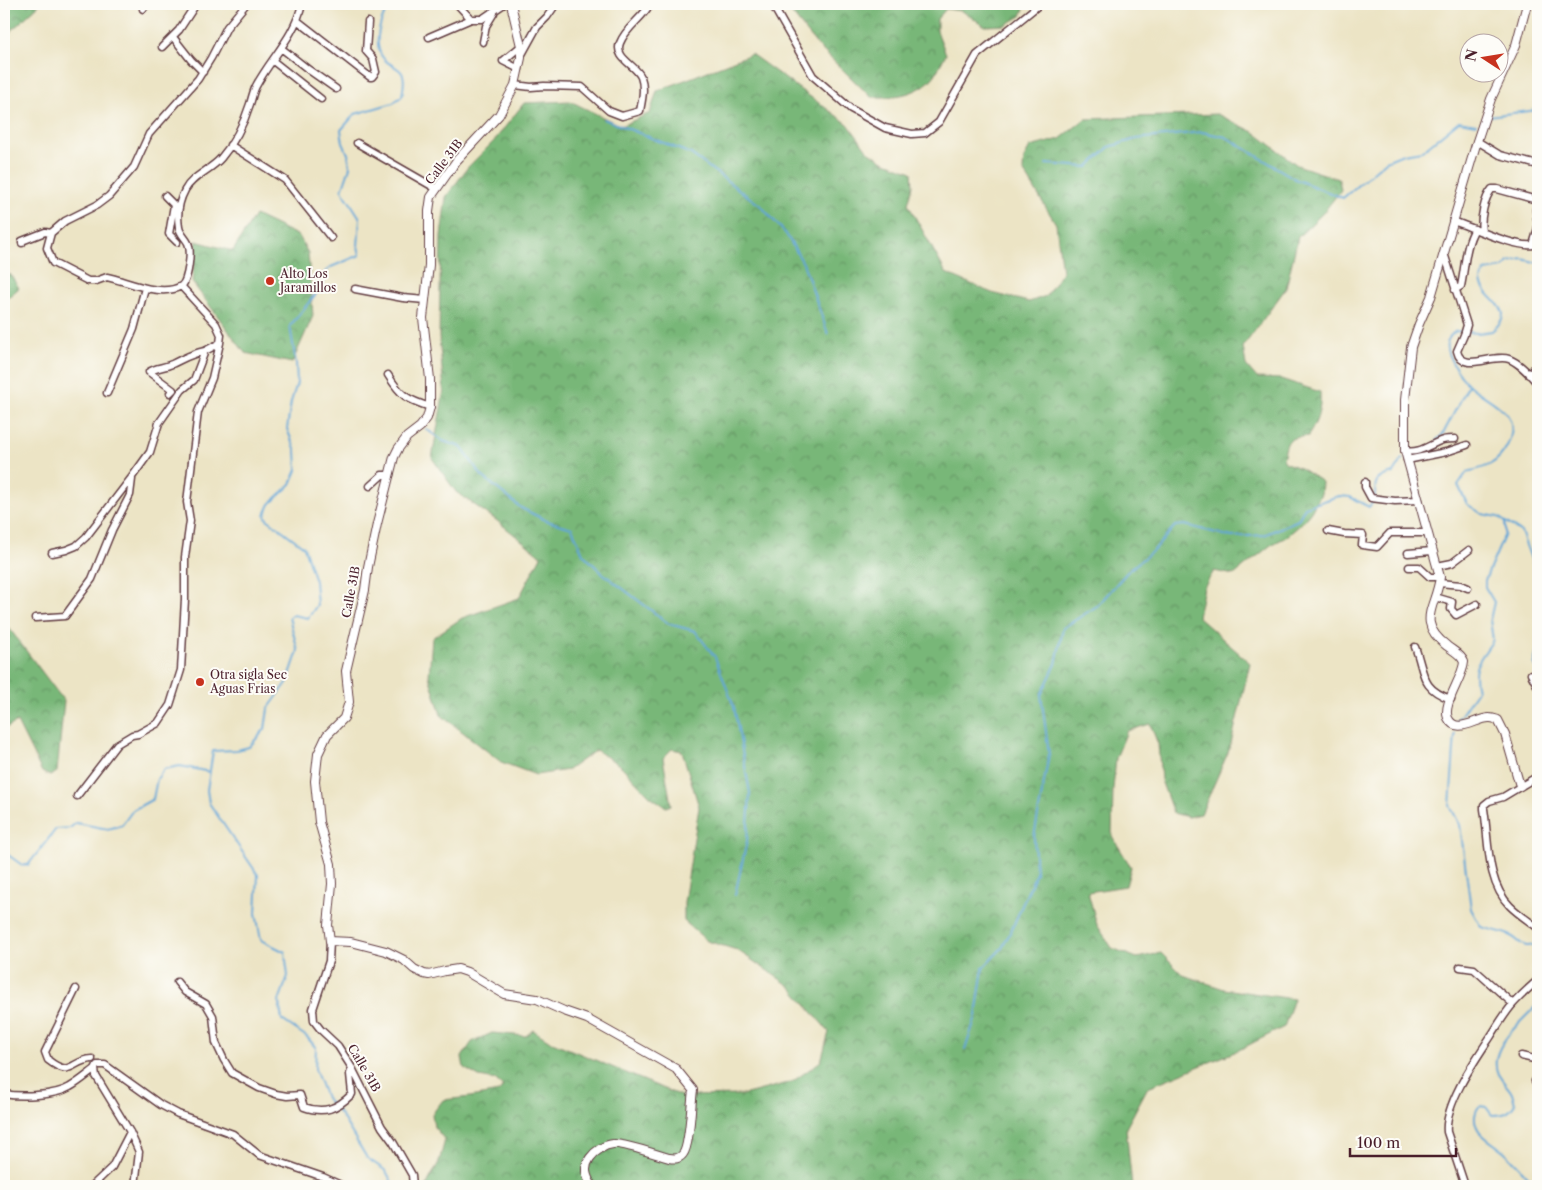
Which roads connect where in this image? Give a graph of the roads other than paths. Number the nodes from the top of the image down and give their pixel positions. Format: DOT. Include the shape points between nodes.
graph roads {
  1 [pos="196,4"];
  2 [pos="246,4"];
  3 [pos="302,4"];
  4 [pos="457,4"];
  5 [pos="504,4"];
  6 [pos="511,4"];
  7 [pos="556,4"];
  8 [pos="650,4"];
  9 [pos="772,4"];
  10 [pos="1040,4"];
  11 [pos="1527,4"];
  12 [pos="495,12"];
  13 [pos="471,19"];
  14 [pos="298,21"];
  15 [pos="368,22"];
  16 [pos="173,37"];
  17 [pos="429,37"];
  18 [pos="483,42"];
  19 [pos="521,46"];
  20 [pos="162,47"];
  21 [pos="281,48"];
  22 [pos="521,56"];
  23 [pos="273,61"];
  24 [pos="519,69"];
  25 [pos="203,72"];
  26 [pos="515,85"];
  27 [pos="336,89"];
  28 [pos="322,99"];
  29 [pos="1477,141"];
  30 [pos="357,143"];
  31 [pos="230,145"];
  32 [pos="1538,164"];
  33 [pos="436,189"];
  34 [pos="165,196"];
  35 [pos="1538,199"];
  36 [pos="1453,221"];
  37 [pos="1538,227"];
  38 [pos="1475,229"];
  39 [pos="1482,231"];
  40 [pos="51,233"];
  41 [pos="331,238"];
  42 [pos="177,242"];
  43 [pos="22,243"];
  44 [pos="1444,252"];
  45 [pos="181,286"];
  46 [pos="145,288"];
  47 [pos="355,289"];
  48 [pos="1456,290"];
  49 [pos="425,300"];
  50 [pos="220,343"];
  51 [pos="205,351"];
  52 [pos="1538,363"];
  53 [pos="388,375"];
  54 [pos="1529,375"];
  55 [pos="1538,384"];
  56 [pos="107,393"];
  57 [pos="170,393"];
  58 [pos="430,407"];
  59 [pos="1455,439"];
  60 [pos="1467,445"];
  61 [pos="1405,451"];
  62 [pos="1407,460"];
  63 [pos="390,474"];
  64 [pos="132,478"];
  65 [pos="1365,482"];
  66 [pos="370,486"];
  67 [pos="1419,500"];
  68 [pos="1328,531"];
  69 [pos="1426,533"];
  70 [pos="1468,550"];
  71 [pos="1432,551"];
  72 [pos="1408,552"];
  73 [pos="52,553"];
  74 [pos="1437,566"];
  75 [pos="1409,567"];
  76 [pos="1439,580"];
  77 [pos="1468,588"];
  78 [pos="1435,597"];
  79 [pos="1477,604"];
  80 [pos="35,618"];
  81 [pos="1414,647"];
  82 [pos="1531,674"];
  83 [pos="1538,687"];
  84 [pos="1451,699"];
  85 [pos="1538,776"];
  86 [pos="1520,786"];
  87 [pos="77,796"];
  88 [pos="1538,928"];
  89 [pos="330,941"];
  90 [pos="1460,967"];
  91 [pos="1538,980"];
  92 [pos="177,982"];
  93 [pos="76,989"];
  94 [pos="1512,1004"];
  95 [pos="1521,1056"];
  96 [pos="92,1059"];
  97 [pos="1538,1060"];
  98 [pos="95,1068"];
  99 [pos="352,1068"];
  100 [pos="4,1094"];
  101 [pos="130,1132"];
  102 [pos="92,1186"];
  103 [pos="135,1186"];
  104 [pos="342,1186"];
  105 [pos="413,1186"];
  106 [pos="592,1186"];
  107 [pos="1465,1186"];
  1 -- 16 [label="street"];
  2 -- 25 [label="street" via="228,26"];
  3 -- 14 [label="street"];
  4 -- 13 [label="street"];
  5 -- 12 [label="street"];
  6 -- 19 [label="street, Calle 31B"];
  7 -- 22 [label="street" via="537,27"];
  8 -- 26 [label="street" via="629,29 619,48 621,56 637,69 642,78 644,90 640,112 622,116 605,109 582,88"];
  9 -- 10 [label="street" via="813,76 851,109 885,128 912,134 925,133 939,122 977,55"];
  11 -- 29 [label="street" via="1520,36 1491,99"];
  12 -- 13 [label="street" via="482,20"];
  12 -- 18 [label="street" via="486,26"];
  13 -- 17 [label="street"];
  14 -- 15 [label="street" via="372,77 376,72 373,59 366,51"];
  14 -- 21 [label="street"];
  16 -- 20 [label="street"];
  16 -- 25 [label="street"];
  19 -- 22 [label="street, Calle 31B"];
  19 -- 24 [label="street" via="503,61"];
  21 -- 23 [label="street"];
  21 -- 27 [label="street"];
  22 -- 24 [label="street, Calle 31B"];
  23 -- 28 [label="street"];
  23 -- 31 [label="street" via="256,87"];
  24 -- 26 [label="street, Calle 31B"];
  25 -- 40 [label="street" via="152,130 134,166 109,196 97,206 65,221"];
  26 -- 33 [label="street, Calle 31B" via="499,115 457,160"];
  29 -- 32 [label="street" via="1500,155"];
  29 -- 36 [label="street"];
  30 -- 33 [label="street"];
  31 -- 41 [label="street" via="285,180"];
  31 -- 45 [label="street" via="210,169 189,184 181,199 179,230 190,248 185,282"];
  33 -- 49 [label="street, Calle 31B" via="429,211"];
  34 -- 42 [label="street" via="174,205 169,234"];
  35 -- 37 [label="street"];
  35 -- 39 [label="street" via="1492,190 1487,197"];
  36 -- 38 [label="street"];
  36 -- 44 [label="street"];
  37 -- 39 [label="street" via="1531,246"];
  38 -- 39 [label="street"];
  38 -- 48 [label="street" via="1461,286"];
  40 -- 43 [label="street" via="45,232"];
  40 -- 46 [label="street" via="48,248 56,265 88,281 107,276"];
  44 -- 48 [label="street"];
  44 -- 61 [label="street" via="1411,347 1405,400"];
  45 -- 46 [label="street" via="165,290"];
  45 -- 50 [label="street" via="219,329"];
  46 -- 56 [label="street" via="134,329"];
  47 -- 49 [label="street"];
  48 -- 54 [label="street" via="1467,325 1457,351 1460,358 1466,362 1498,356 1507,358 1515,361"];
  49 -- 58 [label="street, Calle 31B" via="424,336"];
  50 -- 51 [label="street"];
  50 -- 87 [label="street" via="209,387 198,412 187,502 190,521 185,557 181,670 173,698 158,723 117,744"];
  51 -- 57 [label="street" via="149,372 173,390"];
  51 -- 64 [label="street" via="194,380 182,390 158,424 150,452"];
  52 -- 54 [label="street"];
  53 -- 58 [label="street" via="404,396"];
  54 -- 55 [label="street"];
  58 -- 63 [label="street, Calle 31B" via="420,427 398,449"];
  59 -- 61 [label="street" via="1412,452"];
  60 -- 62 [label="street"];
  61 -- 62 [label="street"];
  62 -- 67 [label="street"];
  63 -- 66 [label="street" via="382,475"];
  63 -- 89 [label="street, Calle 31B" via="376,524 346,671 349,702 344,718 327,735 318,754 315,781 319,822 331,864"];
  64 -- 73 [label="street" via="86,537 76,546"];
  64 -- 80 [label="street" via="130,495 92,579 65,616"];
  65 -- 67 [label="street" via="1371,498"];
  67 -- 69 [label="street"];
  68 -- 69 [label="street" via="1363,535 1362,545 1377,546 1390,533"];
  69 -- 71 [label="street"];
  70 -- 74 [label="street" via="1452,563"];
  71 -- 72 [label="street"];
  71 -- 74 [label="street"];
  74 -- 76 [label="street"];
  75 -- 76 [label="street" via="1419,567"];
  76 -- 77 [label="street"];
  76 -- 78 [label="street"];
  78 -- 79 [label="street" via="1452,602 1451,609 1456,615"];
  78 -- 84 [label="street" via="1429,613 1433,632 1464,662"];
  81 -- 84 [label="street" via="1426,684 1438,695"];
  82 -- 83 [label="street"];
  84 -- 86 [label="street" via="1447,714 1452,723 1470,724 1490,718 1498,720"];
  85 -- 86 [label="street"];
  86 -- 88 [label="street" via="1486,803 1486,832 1496,885 1509,905"];
  89 -- 99 [label="street, Calle 31B" via="329,961 313,1017"];
  89 -- 106 [label="street" via="351,942 386,951 424,974 467,972 504,994 536,999 587,1019 676,1069 693,1090 683,1155 669,1158 614,1143 600,1148 587,1163 585,1171"];
  90 -- 94 [label="street" via="1474,969"];
  91 -- 94 [label="street"];
  92 -- 99 [label="street" via="185,992 206,1004 213,1016 216,1044 232,1073 259,1088 287,1096 300,1095 302,1105 315,1111 332,1109 352,1094"];
  93 -- 96 [label="street" via="45,1052 53,1064 68,1069"];
  94 -- 107 [label="street" via="1472,1065 1446,1123"];
  95 -- 97 [label="street"];
  98 -- 100 [label="street" via="65,1089 36,1095"];
  98 -- 101 [label="street" via="96,1076"];
  98 -- 104 [label="street" via="106,1065 161,1105 233,1134 259,1155"];
  99 -- 105 [label="street, Calle 31B" via="412,1175"];
  101 -- 102 [label="street" via="112,1167"];
  101 -- 103 [label="street" via="139,1152"];
}
